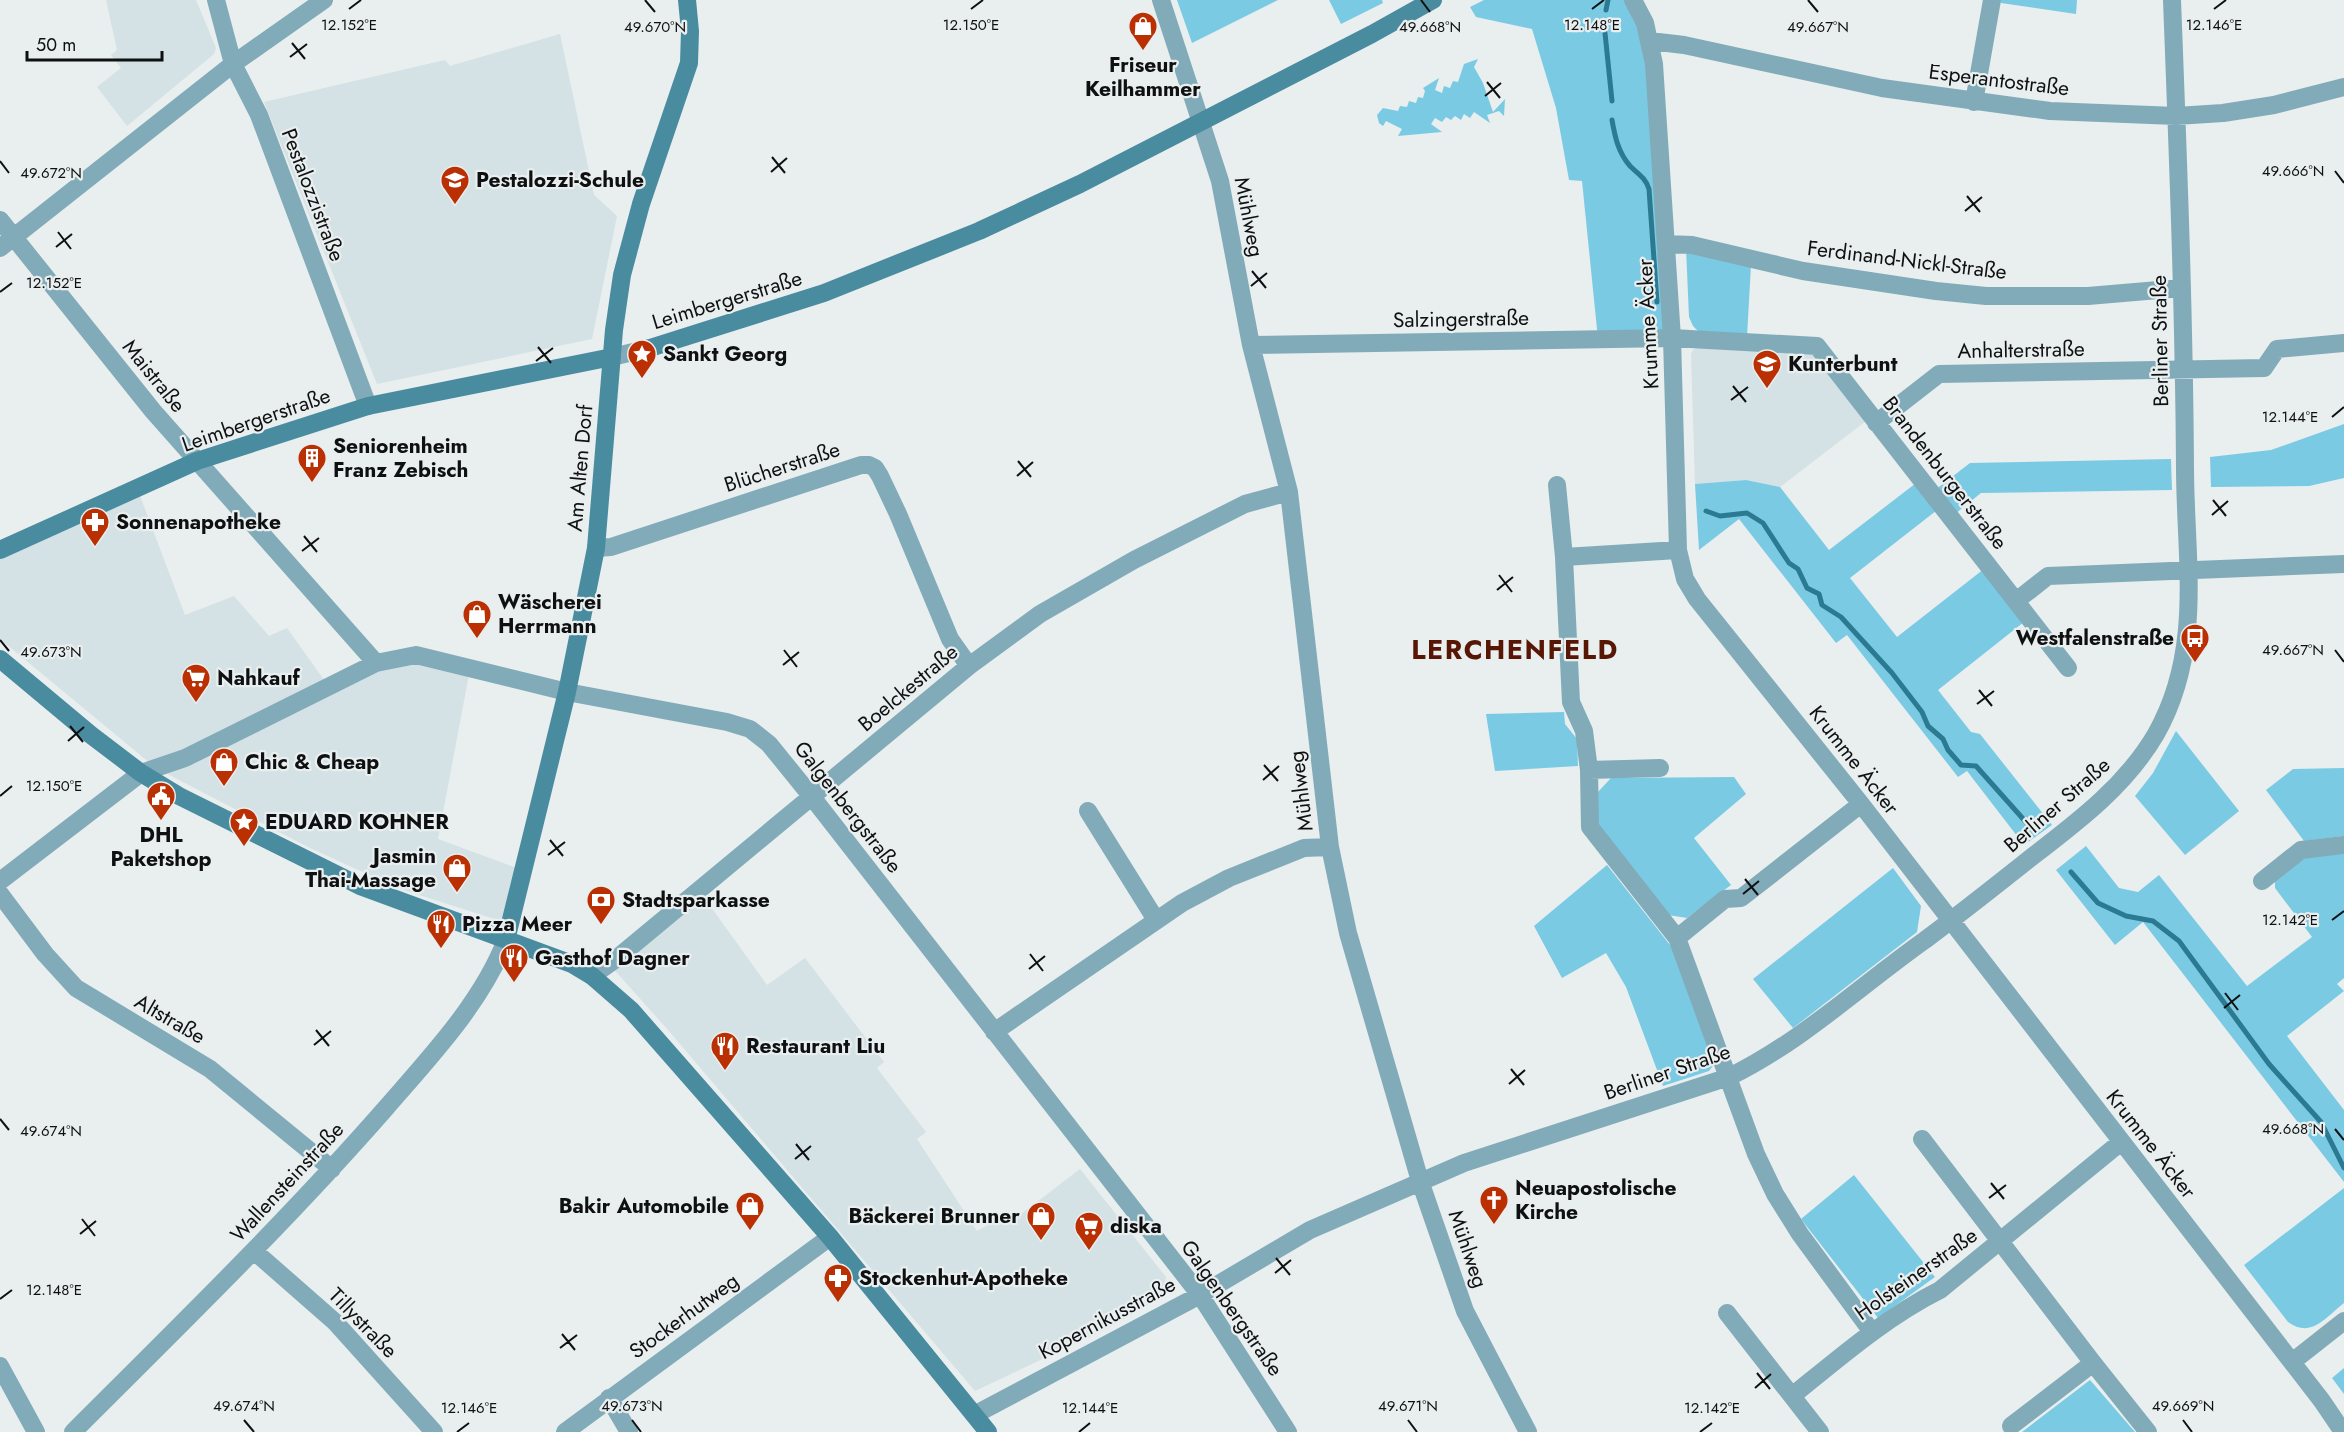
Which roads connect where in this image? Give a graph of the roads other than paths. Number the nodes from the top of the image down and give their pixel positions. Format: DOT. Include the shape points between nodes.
graph roads {
  1 [pos="216,0"];
  2 [pos="324,0"];
  3 [pos="687,0"];
  4 [pos="1161,0"];
  5 [pos="1634,0"];
  6 [pos="1992,0"];
  7 [pos="2172,0"];
  8 [pos="1428,1"];
  9 [pos="1650,41"];
  10 [pos="233,64"];
  11 [pos="2344,87"];
  12 [pos="1974,102"];
  13 [pos="2176,116"];
  14 [pos="1200,121"];
  15 [pos="0,220"];
  16 [pos="7,243"];
  17 [pos="1666,244"];
  18 [pos="2182,288"];
  19 [pos="1672,338"];
  20 [pos="2344,343"];
  21 [pos="1251,345"];
  22 [pos="612,357"];
  23 [pos="2184,371"];
  24 [pos="368,406"];
  25 [pos="1876,423"];
  26 [pos="197,461"];
  27 [pos="1557,485"];
  28 [pos="1289,492"];
  29 [pos="596,548"];
  30 [pos="0,550"];
  31 [pos="1678,550"];
  32 [pos="1564,556"];
  33 [pos="2344,564"];
  34 [pos="2189,570"];
  35 [pos="2016,601"];
  36 [pos="0,658"];
  37 [pos="376,663"];
  38 [pos="969,666"];
  39 [pos="2068,668"];
  40 [pos="567,692"];
  41 [pos="1660,768"];
  42 [pos="1589,770"];
  43 [pos="141,773"];
  44 [pos="812,796"];
  45 [pos="1861,804"];
  46 [pos="1088,811"];
  47 [pos="2344,846"];
  48 [pos="1330,847"];
  49 [pos="0,881"];
  50 [pos="2262,881"];
  51 [pos="0,894"];
  52 [pos="1156,920"];
  53 [pos="1951,921"];
  54 [pos="1677,938"];
  55 [pos="506,940"];
  56 [pos="592,976"];
  57 [pos="994,1032"];
  58 [pos="1729,1077"];
  59 [pos="1922,1139"];
  60 [pos="2121,1142"];
  61 [pos="332,1169"];
  62 [pos="1420,1182"];
  63 [pos="830,1237"];
  64 [pos="2000,1243"];
  65 [pos="254,1251"];
  66 [pos="1200,1295"];
  67 [pos="1727,1313"];
  68 [pos="2344,1321"];
  69 [pos="1872,1332"];
  70 [pos="2292,1362"];
  71 [pos="2093,1363"];
  72 [pos="0,1366"];
  73 [pos="1792,1396"];
  74 [pos="609,1398"];
  75 [pos="976,1414"];
  76 [pos="2011,1426"];
  77 [pos="36,1432"];
  78 [pos="73,1432"];
  79 [pos="434,1432"];
  80 [pos="565,1432"];
  81 [pos="629,1432"];
  82 [pos="988,1432"];
  83 [pos="1288,1432"];
  84 [pos="1528,1432"];
  85 [pos="1820,1432"];
  86 [pos="2148,1432"];
  87 [pos="2343,1432"];
  1 -- 10 [label="street, Pestalozzistraße"];
  2 -- 10 [label="street"];
  3 -- 22 [label="street, Am Alten Dorf" via="689,63 630,241"];
  4 -- 14 [label="street, Mühlweg"];
  5 -- 9 [label="street, Krumme Äcker"];
  6 -- 12 [label="street"];
  7 -- 13 [label="street, Berliner Straße"];
  8 -- 14 [label="street, Leimbergerstraße" via="1372,34"];
  9 -- 12 [label="street, Esperantostraße" via="1882,88"];
  9 -- 17 [label="street, Krumme Äcker"];
  10 -- 16 [label="street"];
  10 -- 24 [label="street, Pestalozzistraße" via="259,115"];
  11 -- 13 [label="street, Esperantostraße" via="2274,105"];
  12 -- 13 [label="street, Esperantostraße" via="2050,111"];
  13 -- 18 [label="street, Berliner Straße"];
  14 -- 21 [label="street, Mühlweg" via="1220,181"];
  14 -- 22 [label="street, Leimbergerstraße" via="979,231 824,293"];
  15 -- 16 [label="street, Maistraße"];
  16 -- 26 [label="street, Maistraße"];
  17 -- 18 [label="street, Ferdinand-Nickl-Straße" via="1692,245 1803,271 1986,296 2088,296"];
  17 -- 19 [label="street, Krumme Äcker"];
  18 -- 23 [label="street, Berliner Straße"];
  19 -- 21 [label="street, Salzingerstraße"];
  19 -- 25 [label="street, Brandenburgerstraße" via="1817,346"];
  19 -- 31 [label="street, Krumme Äcker"];
  20 -- 23 [label="street, Anhalterstraße" via="2277,349 2264,369"];
  21 -- 28 [label="street, Mühlweg"];
  22 -- 24 [label="street, Leimbergerstraße"];
  22 -- 29 [label="street, Am Alten Dorf"];
  23 -- 25 [label="street, Anhalterstraße" via="1939,374"];
  23 -- 34 [label="street, Berliner Straße"];
  24 -- 26 [label="street, Leimbergerstraße"];
  25 -- 35 [label="street, Brandenburgerstraße"];
  26 -- 30 [label="street, Leimbergerstraße"];
  26 -- 37 [label="street, Maistraße"];
  27 -- 32 [label="street"];
  28 -- 38 [label="street, Boelckestraße" via="1245,504 1134,560 1040,614"];
  28 -- 48 [label="street, Mühlweg"];
  29 -- 38 [label="street, Blücherstraße" via="611,547 868,465 880,476 950,639"];
  29 -- 40 [label="street, Am Alten Dorf"];
  31 -- 32 [label="street"];
  31 -- 45 [label="street, Krumme Äcker" via="1685,579 1697,599"];
  32 -- 42 [label="street" via="1571,702 1584,731"];
  33 -- 34 [label="street"];
  34 -- 35 [label="street" via="2048,576"];
  34 -- 53 [label="street, Berliner Straße" via="2190,601 2182,665 2171,702 2145,752 2091,810"];
  35 -- 39 [label="street, Brandenburgerstraße"];
  36 -- 43 [label="street"];
  37 -- 40 [label="street, Galgenbergstraße" via="416,655"];
  37 -- 43 [label="street, Galgenbergstraße" via="185,758"];
  38 -- 44 [label="street, Boelckestraße"];
  40 -- 44 [label="street, Galgenbergstraße" via="750,729 769,744"];
  40 -- 55 [label="street, Am Alten Dorf"];
  41 -- 42 [label="street"];
  42 -- 54 [label="street" via="1590,827"];
  43 -- 49 [label="street, Galgenbergstraße"];
  43 -- 55 [label="street" via="179,796 360,886"];
  44 -- 56 [label="street, Boelckestraße"];
  44 -- 57 [label="street, Galgenbergstraße"];
  45 -- 53 [label="street, Krumme Äcker"];
  45 -- 54 [label="street" via="1740,898 1725,899"];
  46 -- 52 [label="street"];
  47 -- 50 [label="street" via="2301,850"];
  48 -- 52 [label="street" via="1304,848 1229,878"];
  48 -- 62 [label="street, Mühlweg" via="1348,933"];
  51 -- 61 [label="street, Altstraße" via="76,988 210,1069"];
  52 -- 57 [label="street"];
  53 -- 58 [label="street, Berliner Straße" via="1789,1044"];
  53 -- 60 [label="street, Krumme Äcker"];
  54 -- 58 [label="street"];
  55 -- 56 [label="street" via="572,964"];
  55 -- 61 [label="street, Wallensteinstraße" via="497,963 467,1008 425,1063"];
  56 -- 63 [label="street" via="631,1010"];
  57 -- 66 [label="street, Galgenbergstraße"];
  58 -- 62 [label="street, Berliner Straße" via="1464,1163"];
  58 -- 69 [label="street" via="1756,1154 1775,1194"];
  59 -- 64 [label="street"];
  60 -- 64 [label="street, Holsteinerstraße"];
  60 -- 70 [label="street, Krumme Äcker"];
  61 -- 65 [label="street, Wallensteinstraße"];
  62 -- 66 [label="street, Kopernikusstraße" via="1310,1230"];
  62 -- 84 [label="street, Mühlweg" via="1465,1311"];
  63 -- 74 [label="street, Stockerhutweg"];
  63 -- 75 [label="street"];
  64 -- 69 [label="street, Holsteinerstraße" via="1940,1290"];
  64 -- 71 [label="street"];
  65 -- 78 [label="street, Wallensteinstraße"];
  65 -- 79 [label="street, Tillystraße" via="335,1322"];
  66 -- 75 [label="street, Kopernikusstraße"];
  66 -- 83 [label="street, Galgenbergstraße"];
  67 -- 73 [label="street"];
  68 -- 70 [label="street"];
  69 -- 73 [label="street, Holsteinerstraße"];
  70 -- 87 [label="street, Krumme Äcker"];
  71 -- 76 [label="street"];
  71 -- 86 [label="street"];
  72 -- 77 [label="street"];
  73 -- 85 [label="street"];
  74 -- 80 [label="street, Stockerhutweg"];
  74 -- 81 [label="street"];
  75 -- 82 [label="street"];
}
